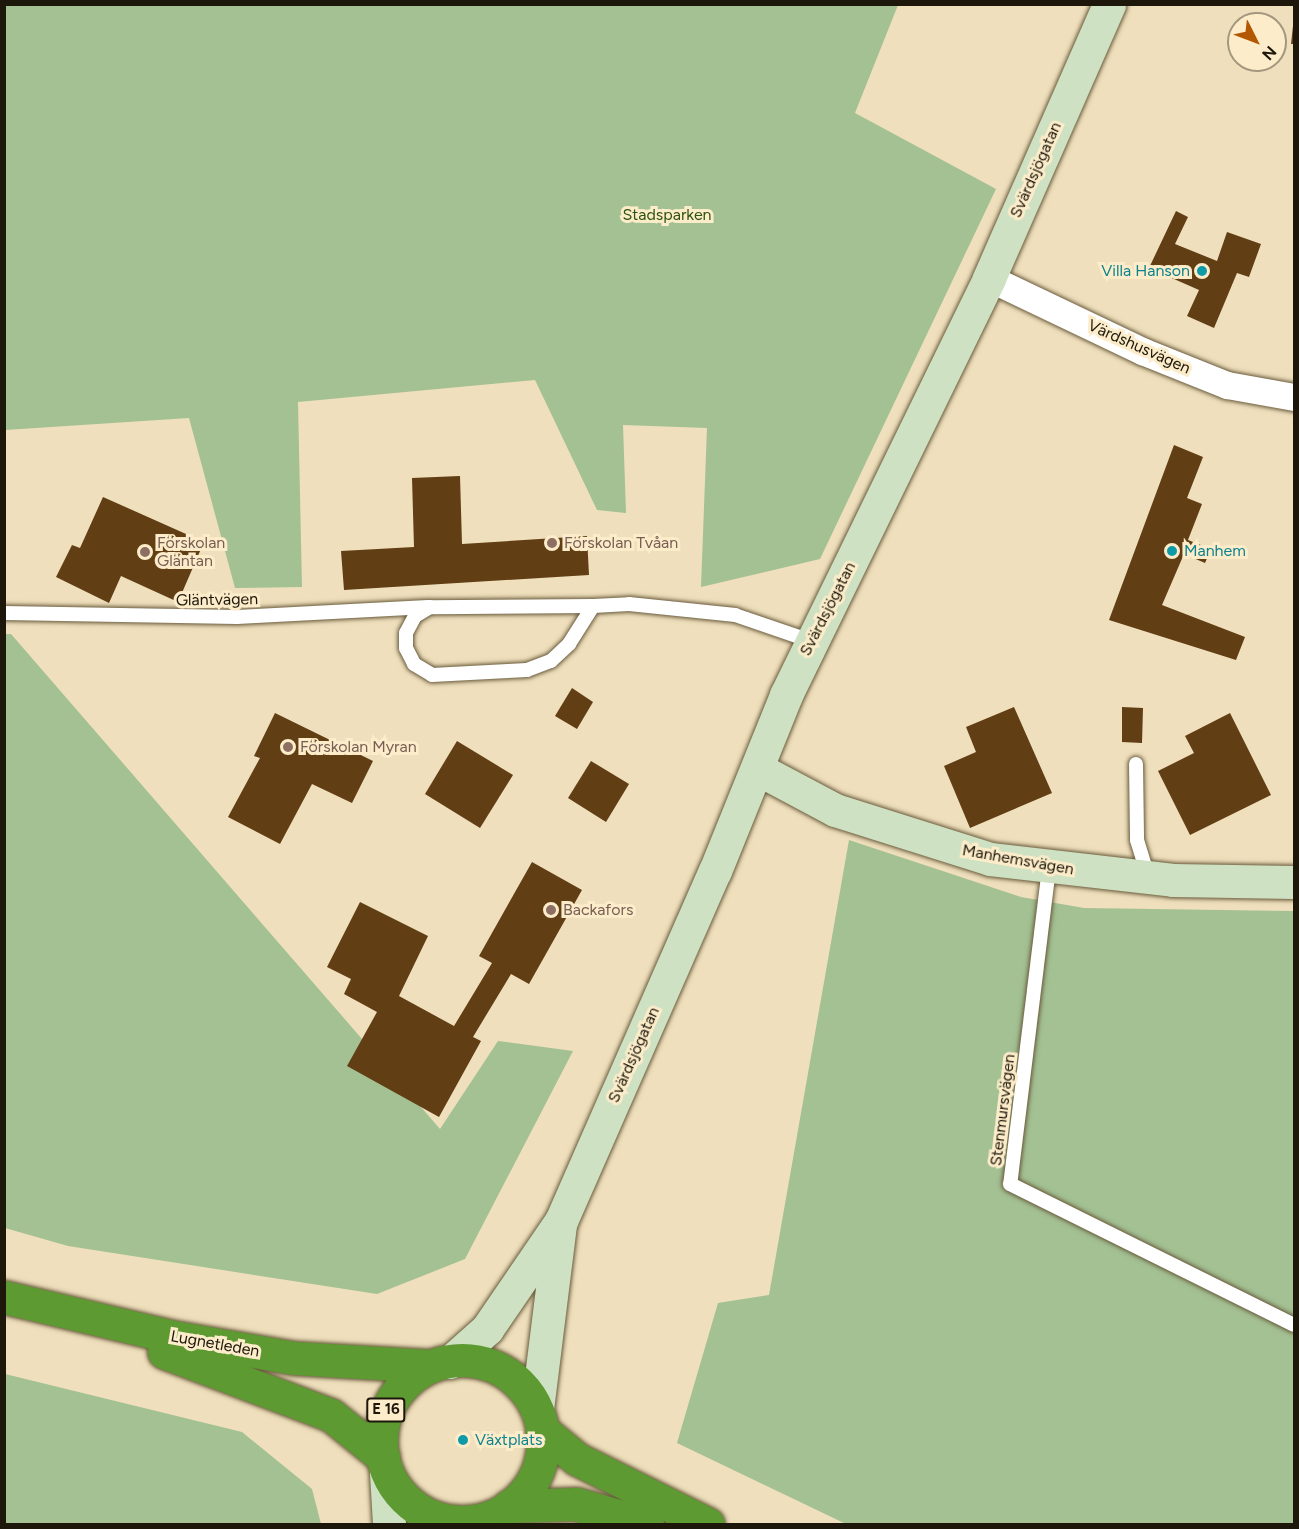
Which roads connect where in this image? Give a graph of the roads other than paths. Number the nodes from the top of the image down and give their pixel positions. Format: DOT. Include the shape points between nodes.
graph roads {
  1 [pos="1109,4"];
  2 [pos="989,278"];
  3 [pos="1294,397"];
  4 [pos="593,606"];
  5 [pos="430,607"];
  6 [pos="4,613"];
  7 [pos="811,641"];
  8 [pos="1136,764"];
  9 [pos="758,769"];
  10 [pos="1049,868"];
  11 [pos="1148,878"];
  12 [pos="1294,882"];
  13 [pos="561,1221"];
  14 [pos="4,1297"];
  15 [pos="4,1302"];
  16 [pos="1294,1325"];
  17 [pos="440,1364"];
  18 [pos="539,1419"];
  19 [pos="385,1465"];
  20 [pos="497,1516"];
  21 [pos="389,1524"];
  22 [pos="647,1524"];
  23 [pos="708,1524"];
  1 -- 2 [label="street, Svärdsjögatan"];
  2 -- 3 [label="street, Värdshusvägen" via="1142,351 1216,380"];
  2 -- 7 [label="street, Svärdsjögatan"];
  4 -- 5 [label="lane, Gläntvägen"];
  4 -- 5 [label="lane" via="569,644 551,661 527,670 465,676 432,675 414,664 406,648 406,633 415,616"];
  4 -- 7 [label="lane, Gläntvägen" via="674,606 735,615"];
  5 -- 6 [label="lane, Gläntvägen" via="237,617"];
  7 -- 9 [label="street, Svärdsjögatan"];
  8 -- 11 [label="lane" via="1137,840"];
  9 -- 10 [label="street, Manhemsvägen" via="806,796 887,829 990,859"];
  9 -- 13 [label="street, Svärdsjögatan"];
  10 -- 11 [label="street, Manhemsvägen"];
  10 -- 16 [label="lane, Stenmursvägen" via="1010,1184"];
  11 -- 12 [label="street, Manhemsvägen"];
  13 -- 17 [label="street, Svärdsjögatan" via="487,1329"];
  13 -- 18 [label="street, Svärdsjögatan"];
  14 -- 17 [label="highway, Lugnetleden" via="173,1337 294,1358"];
  15 -- 19 [label="highway, Lugnetleden / E 16" via="203,1364 332,1415"];
  17 -- 18 [label="highway" via="461,1359 493,1365 519,1383"];
  17 -- 19 [label="highway, E 16" via="404,1384 386,1410 380,1442"];
  18 -- 20 [label="highway" via="544,1441 538,1472 520,1499"];
  18 -- 23 [label="highway" via="577,1459"];
  19 -- 20 [label="highway, E 16" via="404,1500 431,1517 462,1523"];
  19 -- 21 [label="street"];
  20 -- 22 [label="highway, E 16" via="576,1504"];
}
